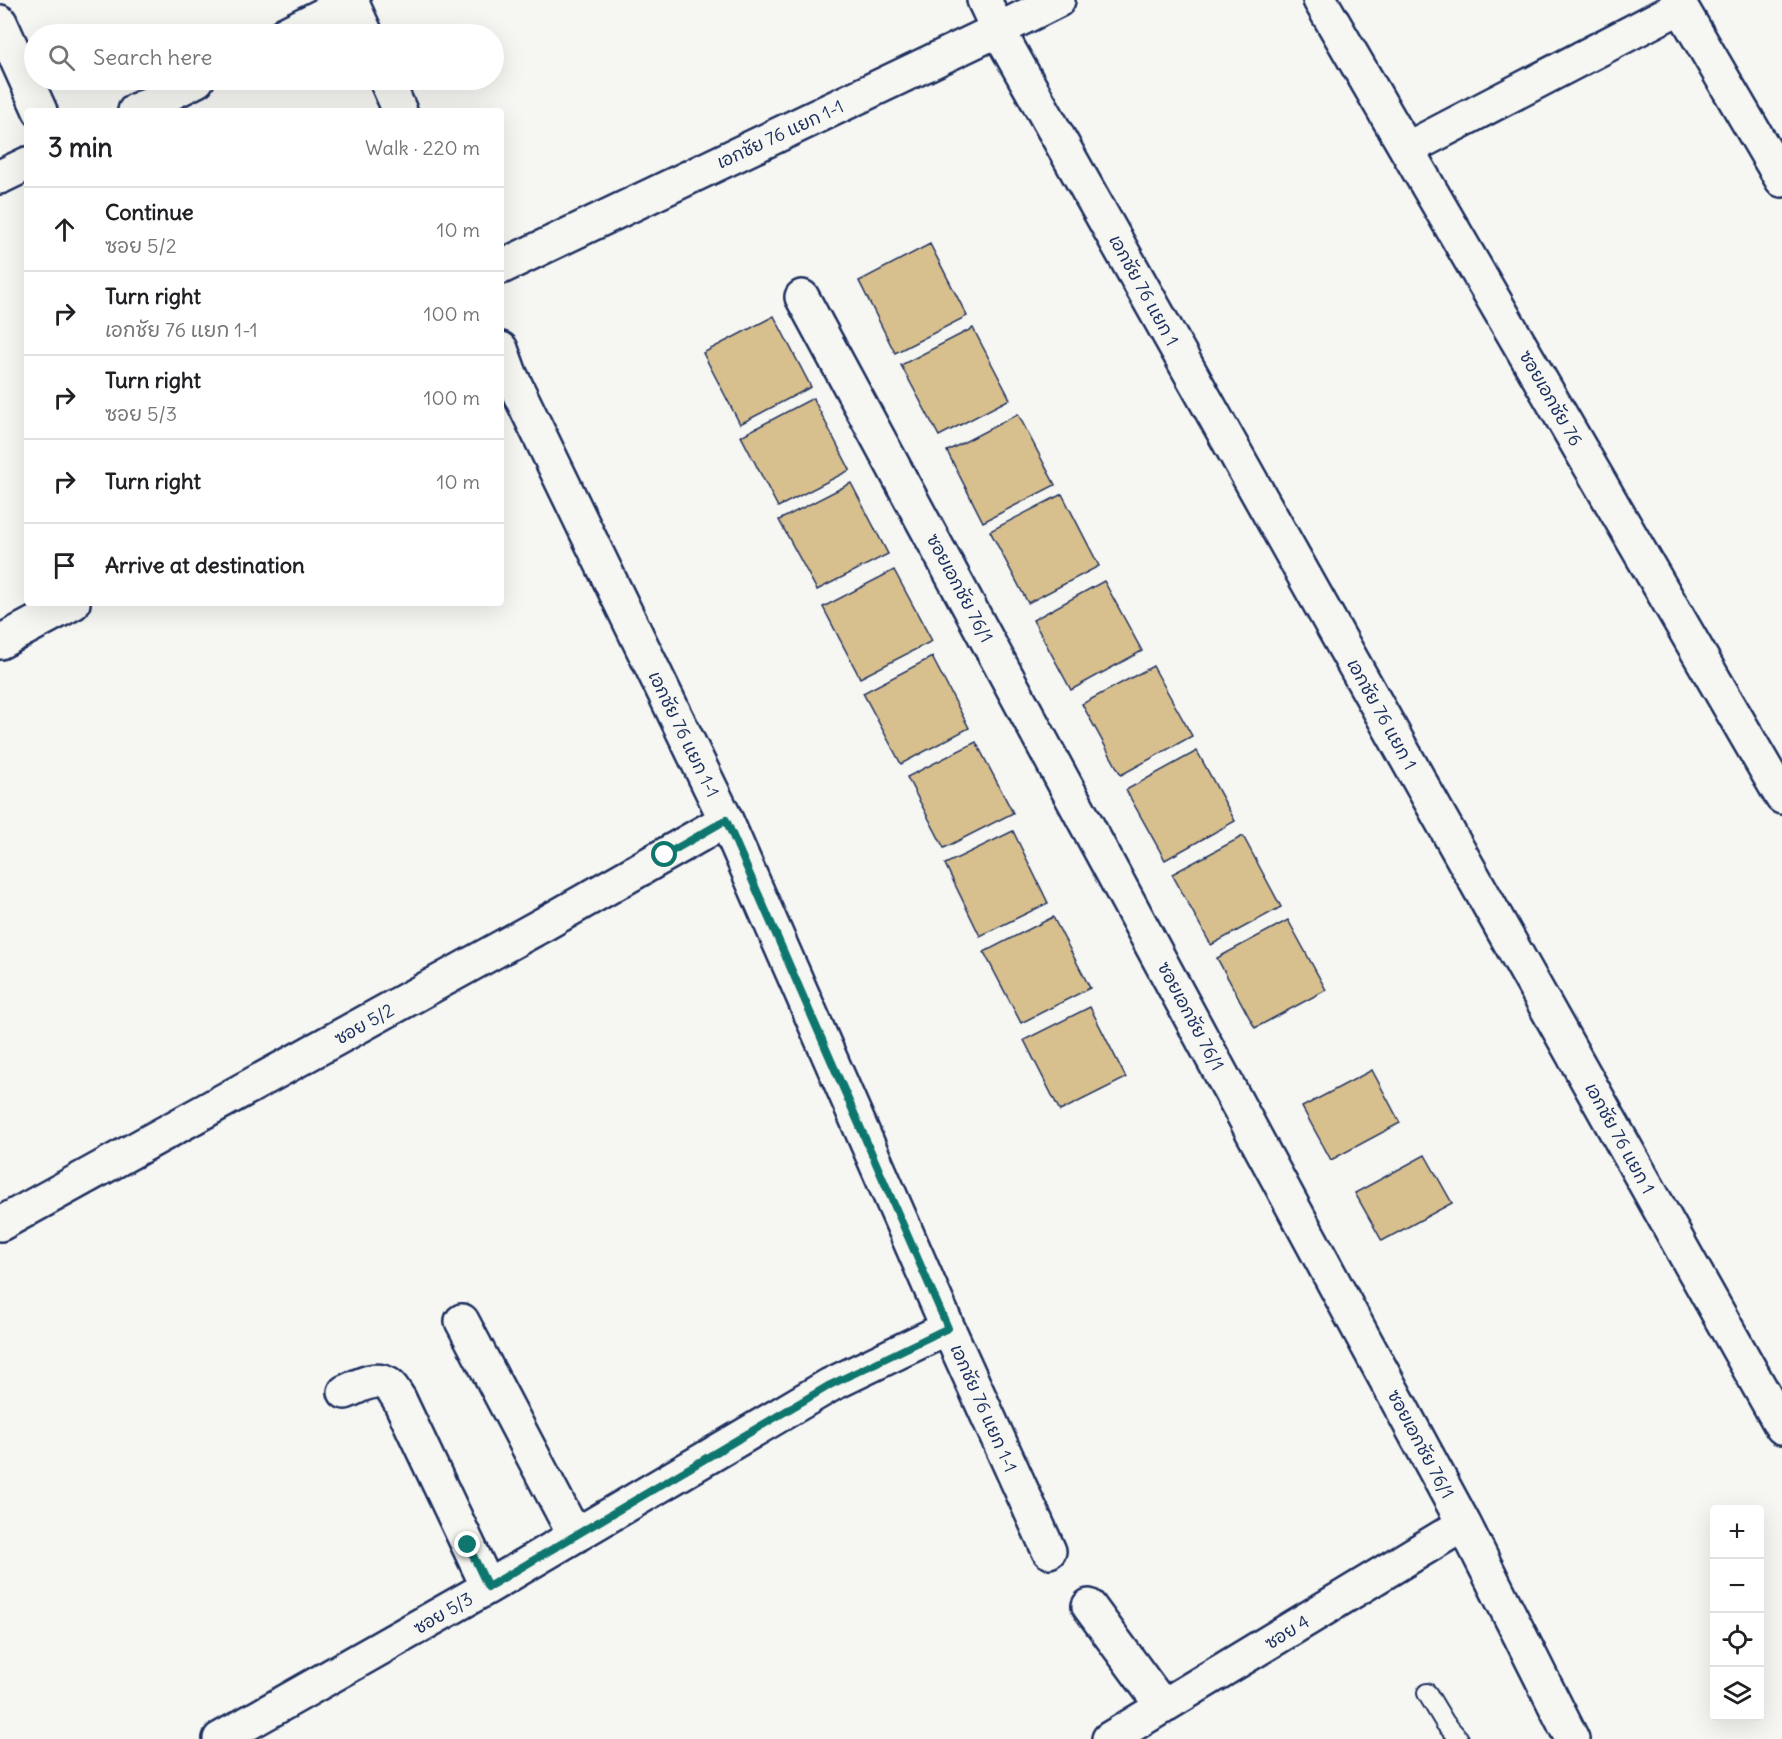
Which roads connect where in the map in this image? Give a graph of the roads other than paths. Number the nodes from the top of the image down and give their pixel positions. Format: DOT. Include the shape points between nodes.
graph roads {
  1 [pos="352,0"];
  2 [pos="984,0"];
  3 [pos="1058,0"];
  4 [pos="1320,0"];
  5 [pos="1679,4"];
  6 [pos="0,22"];
  7 [pos="305,24"];
  8 [pos="362,24"];
  9 [pos="998,30"];
  10 [pos="24,75"];
  11 [pos="31,90"];
  12 [pos="177,90"];
  13 [pos="391,90"];
  14 [pos="39,108"];
  15 [pos="141,108"];
  16 [pos="399,108"];
  17 [pos="1407,148"];
  18 [pos="24,165"];
  19 [pos="0,177"];
  20 [pos="1782,180"];
  21 [pos="504,266"];
  22 [pos="802,297"];
  23 [pos="504,367"];
  24 [pos="67,606"];
  25 [pos="0,642"];
  26 [pos="1782,797"];
  27 [pos="726,820"];
  28 [pos="0,1224"];
  29 [pos="462,1321"];
  30 [pos="948,1328"];
  31 [pos="345,1392"];
  32 [pos="1782,1427"];
  33 [pos="1464,1524"];
  34 [pos="575,1536"];
  35 [pos="1049,1551"];
  36 [pos="488,1587"];
  37 [pos="1089,1606"];
  38 [pos="1427,1693"];
  39 [pos="1163,1707"];
  40 [pos="220,1739"];
  41 [pos="1109,1739"];
  42 [pos="1460,1739"];
  43 [pos="1572,1739"];
  1 -- 7 [label="street"];
  1 -- 8 [label="street"];
  2 -- 9 [label="street, เอกชัย 76 แยก 1"];
  3 -- 9 [label="street, เอกชัย 76 แยก 1-1"];
  4 -- 17 [label="street, ซอยเอกชัย 76"];
  5 -- 17 [label="street"];
  5 -- 20 [label="street"];
  6 -- 10 [label="street"];
  9 -- 21 [label="street, เอกชัย 76 แยก 1-1"];
  9 -- 32 [label="street, เอกชัย 76 แยก 1"];
  11 -- 14 [label="street"];
  12 -- 15 [label="street"];
  13 -- 16 [label="street"];
  17 -- 26 [label="street, ซอยเอกชัย 76"];
  18 -- 19 [label="street"];
  22 -- 33 [label="street, ซอยเอกชัย 76/1"];
  23 -- 27 [label="street, เอกชัย 76 แยก 1-1"];
  24 -- 25 [label="street"];
  27 -- 28 [label="street, ซอย 5/2"];
  27 -- 30 [label="street, เอกชัย 76 แยก 1-1"];
  29 -- 34 [label="street"];
  30 -- 34 [label="street, ซอย 5/3" via="830,1385"];
  30 -- 35 [label="street, เอกชัย 76 แยก 1-1"];
  31 -- 36 [label="street" via="377,1381 388,1384 399,1399"];
  33 -- 39 [label="street, ซอย 4"];
  33 -- 43 [label="street, ซอยเอกชัย 76/1"];
  34 -- 36 [label="street, ซอย 5/3"];
  36 -- 40 [label="street, ซอย 5/3"];
  37 -- 39 [label="street"];
  38 -- 42 [label="lane"];
  39 -- 41 [label="street, ซอย 4"];
}
